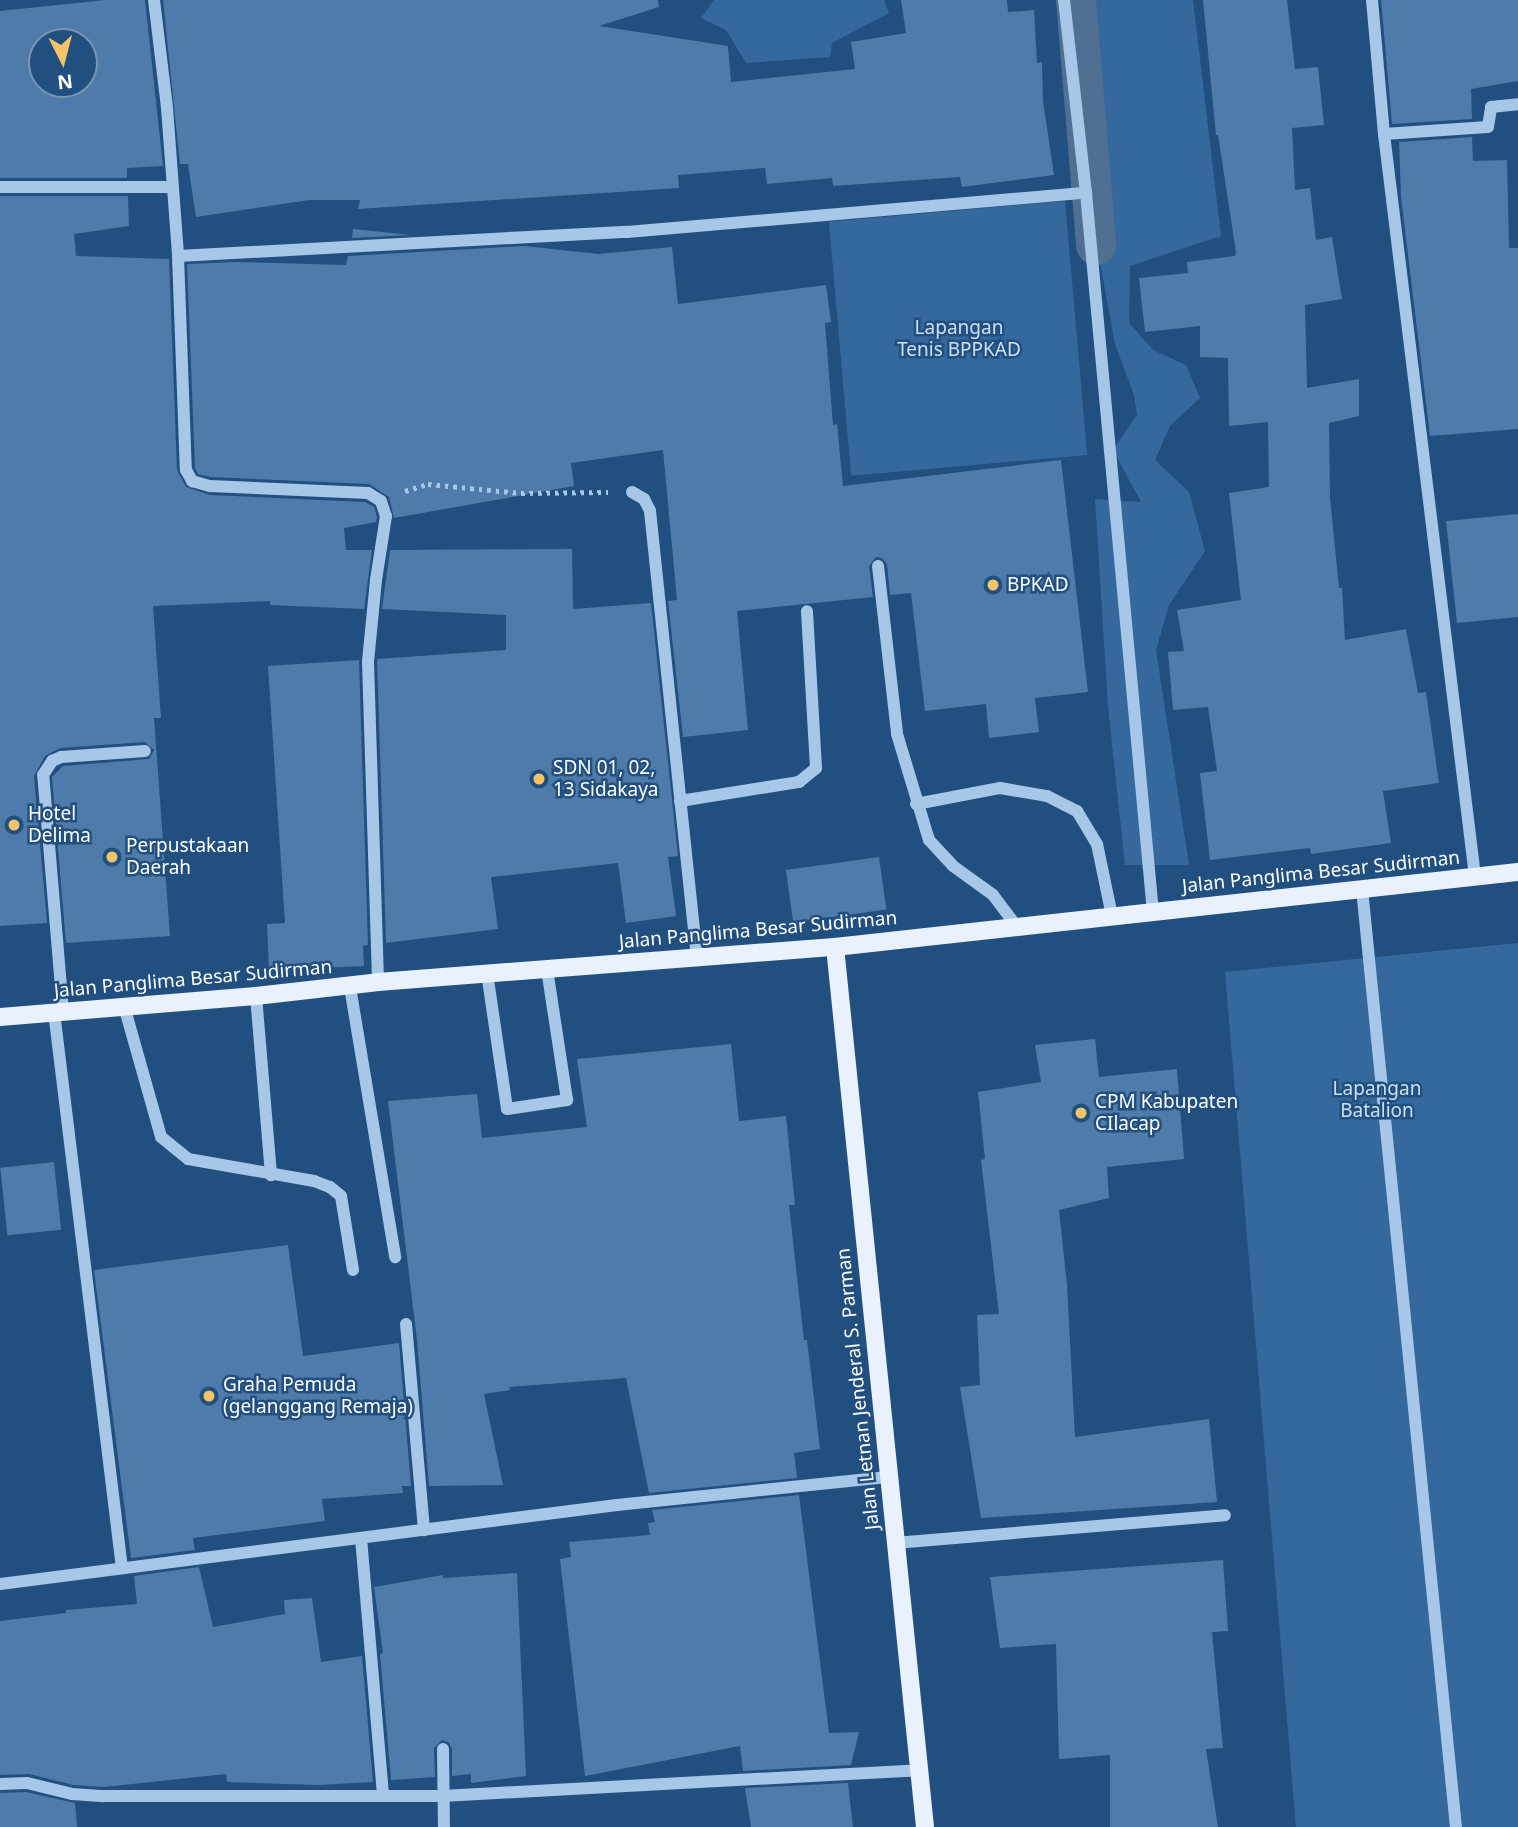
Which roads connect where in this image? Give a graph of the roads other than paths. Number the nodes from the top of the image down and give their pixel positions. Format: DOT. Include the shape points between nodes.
graph roads {
  1 [pos="154,0"];
  2 [pos="1063,0"];
  3 [pos="1372,0"];
  4 [pos="1518,104"];
  5 [pos="1384,134"];
  6 [pos="0,187"];
  7 [pos="172,187"];
  8 [pos="1086,193"];
  9 [pos="178,256"];
  10 [pos="632,492"];
  11 [pos="877,566"];
  12 [pos="807,611"];
  13 [pos="145,751"];
  14 [pos="680,801"];
  15 [pos="916,804"];
  16 [pos="1518,872"];
  17 [pos="1475,876"];
  18 [pos="1362,889"];
  19 [pos="1153,912"];
  20 [pos="1112,916"];
  21 [pos="1017,927"];
  22 [pos="835,947"];
  23 [pos="697,957"];
  24 [pos="547,969"];
  25 [pos="487,973"];
  26 [pos="378,982"];
  27 [pos="350,987"];
  28 [pos="256,996"];
  29 [pos="124,1006"];
  30 [pos="59,1012"];
  31 [pos="0,1017"];
  32 [pos="271,1175"];
  33 [pos="395,1257"];
  34 [pos="353,1270"];
  35 [pos="406,1324"];
  36 [pos="888,1478"];
  37 [pos="1225,1515"];
  38 [pos="424,1530"];
  39 [pos="361,1538"];
  40 [pos="895,1543"];
  41 [pos="122,1568"];
  42 [pos="0,1584"];
  43 [pos="443,1749"];
  44 [pos="919,1770"];
  45 [pos="0,1784"];
  46 [pos="383,1795"];
  47 [pos="442,1796"];
  48 [pos="444,1827"];
  49 [pos="925,1827"];
  50 [pos="1455,1827"];
  1 -- 7 [label="street"];
  2 -- 8 [label="street"];
  3 -- 5 [label="street"];
  4 -- 5 [label="street" via="1491,107 1488,127"];
  5 -- 17 [label="street"];
  6 -- 7 [label="street"];
  7 -- 9 [label="street"];
  8 -- 9 [label="street" via="627,232"];
  8 -- 19 [label="street"];
  9 -- 26 [label="street" via="186,470 192,481 210,486 368,493 382,501 386,516 368,662"];
  10 -- 14 [label="street" via="645,499 650,511"];
  11 -- 15 [label="street" via="897,734"];
  12 -- 14 [label="street" via="816,768 799,782"];
  13 -- 30 [label="street" via="61,757 52,761 43,775"];
  14 -- 23 [label="street"];
  15 -- 20 [label="street" via="1000,788 1048,796 1077,811 1097,844"];
  15 -- 21 [label="street" via="929,840 953,866 993,895"];
  16 -- 17 [label="main road, Jalan Panglima Besar Sudirman"];
  17 -- 18 [label="main road, Jalan Panglima Besar Sudirman"];
  18 -- 19 [label="main road, Jalan Panglima Besar Sudirman"];
  18 -- 50 [label="street"];
  19 -- 20 [label="main road, Jalan Panglima Besar Sudirman"];
  20 -- 21 [label="main road, Jalan Panglima Besar Sudirman"];
  21 -- 22 [label="main road, Jalan Panglima Besar Sudirman"];
  22 -- 23 [label="main road, Jalan Panglima Besar Sudirman"];
  22 -- 36 [label="main road, Jalan Letnan Jenderal S. Parman"];
  23 -- 24 [label="main road, Jalan Panglima Besar Sudirman"];
  24 -- 25 [label="main road, Jalan Panglima Besar Sudirman"];
  24 -- 25 [label="street" via="567,1100 507,1109"];
  25 -- 26 [label="main road, Jalan Panglima Besar Sudirman"];
  26 -- 27 [label="main road, Jalan Panglima Besar Sudirman"];
  27 -- 28 [label="main road, Jalan Panglima Besar Sudirman"];
  27 -- 33 [label="street"];
  28 -- 29 [label="main road, Jalan Panglima Besar Sudirman"];
  28 -- 32 [label="street"];
  29 -- 30 [label="main road, Jalan Panglima Besar Sudirman"];
  29 -- 32 [label="street" via="161,1137 188,1159"];
  30 -- 31 [label="main road, Jalan Panglima Besar Sudirman"];
  30 -- 41 [label="street"];
  32 -- 34 [label="street" via="314,1181 341,1196"];
  35 -- 38 [label="street"];
  36 -- 38 [label="street"];
  36 -- 40 [label="main road, Jalan Letnan Jenderal S. Parman"];
  37 -- 40 [label="street"];
  38 -- 39 [label="street"];
  39 -- 41 [label="street"];
  39 -- 46 [label="street"];
  40 -- 44 [label="main road, Jalan Letnan Jenderal S. Parman"];
  41 -- 42 [label="street"];
  43 -- 47 [label="street"];
  44 -- 47 [label="street"];
  44 -- 49 [label="main road, Jalan Letnan Jenderal S. Parman"];
  45 -- 46 [label="street" via="27,1783 104,1796"];
  46 -- 47 [label="street"];
  47 -- 48 [label="street"];
}
